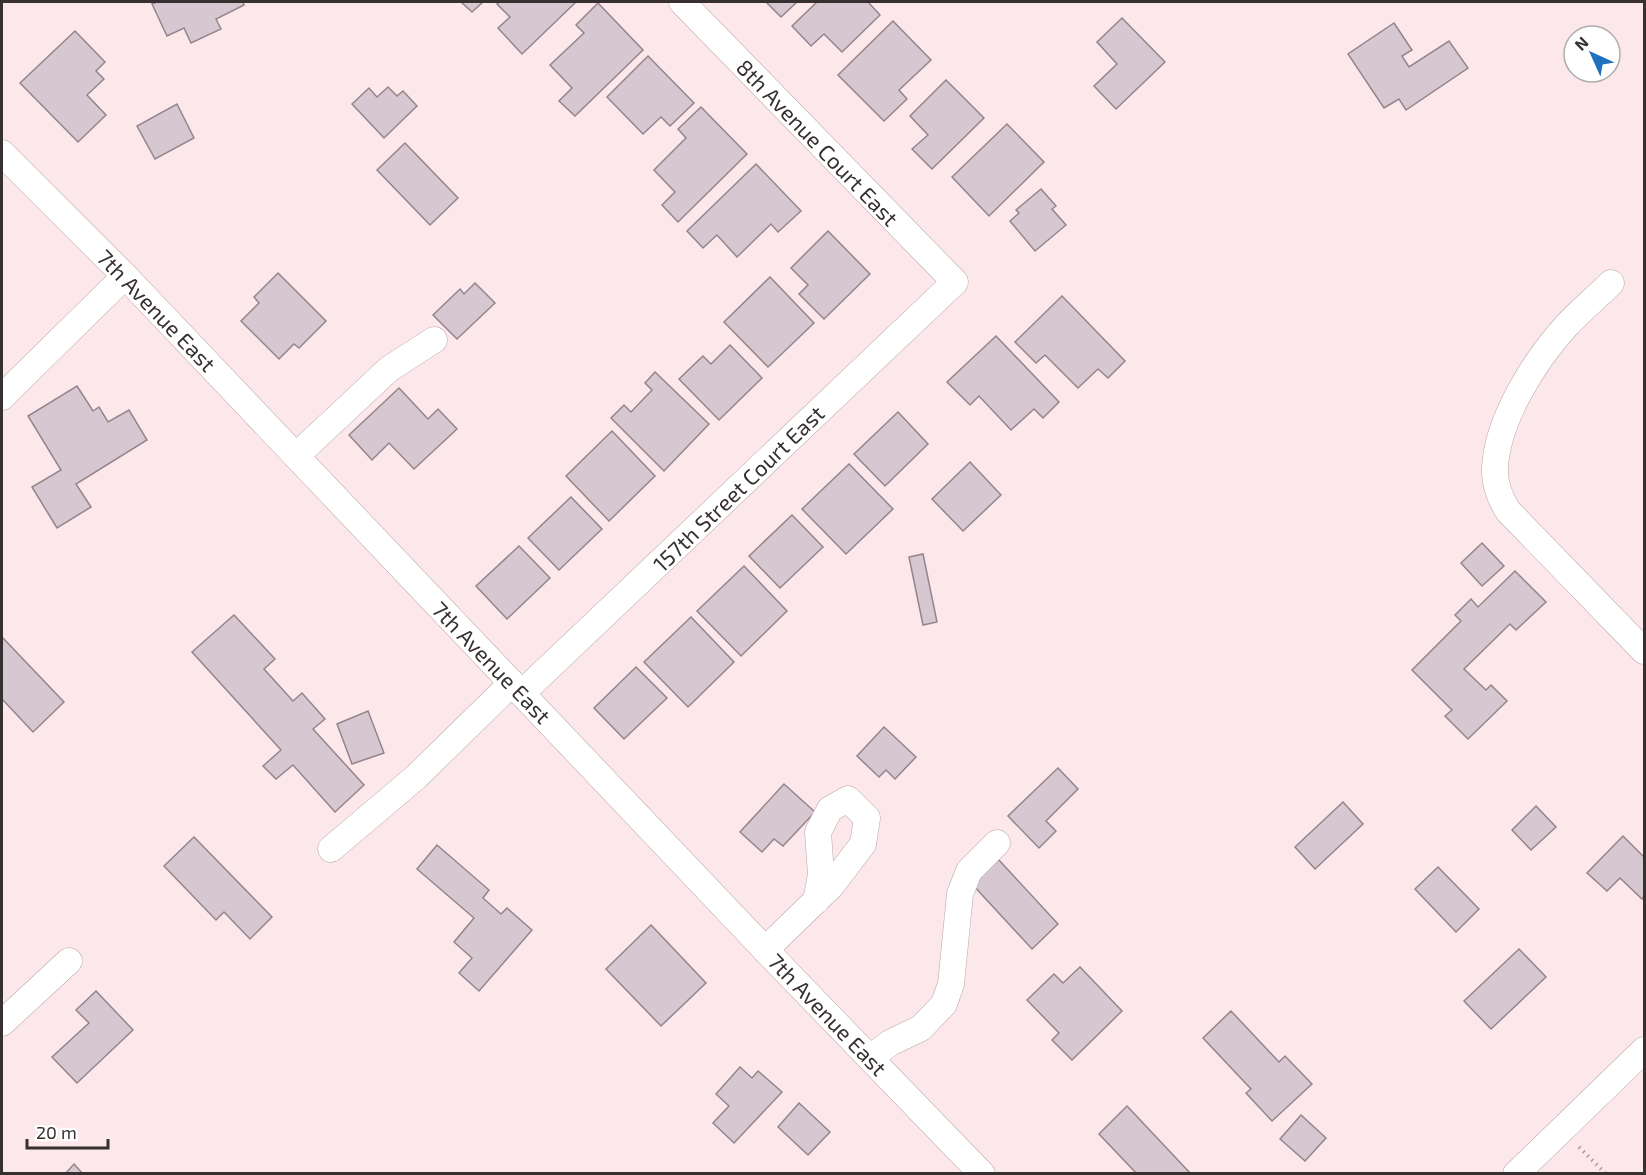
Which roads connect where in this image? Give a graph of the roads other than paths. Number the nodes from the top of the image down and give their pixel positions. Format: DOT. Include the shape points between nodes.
graph roads {
  1 [pos="682,2"];
  2 [pos="2,153"];
  3 [pos="125,276"];
  4 [pos="955,282"];
  5 [pos="1611,283"];
  6 [pos="434,340"];
  7 [pos="2,397"];
  8 [pos="296,456"];
  9 [pos="1644,651"];
  10 [pos="517,688"];
  11 [pos="997,843"];
  12 [pos="331,849"];
  13 [pos="816,901"];
  14 [pos="765,950"];
  15 [pos="69,961"];
  16 [pos="2,1023"];
  17 [pos="1644,1050"];
  18 [pos="870,1058"];
  19 [pos="982,1173"];
  20 [pos="1516,1173"];
  1 -- 4 [label="street, 8th Avenue Court East"];
  2 -- 3 [label="street, 7th Avenue East"];
  3 -- 7 [label="street"];
  3 -- 8 [label="street, 7th Avenue East"];
  4 -- 10 [label="street, 157th Street Court East"];
  5 -- 9 [label="street" via="1567,325 1523,387 1507,418 1494,470 1498,495 1508,511"];
  6 -- 8 [label="street" via="389,369"];
  8 -- 10 [label="street, 7th Avenue East"];
  10 -- 12 [label="street, 157th Street Court East"];
  10 -- 14 [label="street, 7th Avenue East"];
  11 -- 18 [label="street" via="969,871 960,894 951,984 944,1004 921,1028"];
  13 -- 14 [label="street"];
  14 -- 18 [label="street, 7th Avenue East"];
  15 -- 16 [label="street"];
  17 -- 20 [label="street"];
  18 -- 19 [label="street, 7th Avenue East"];
}
